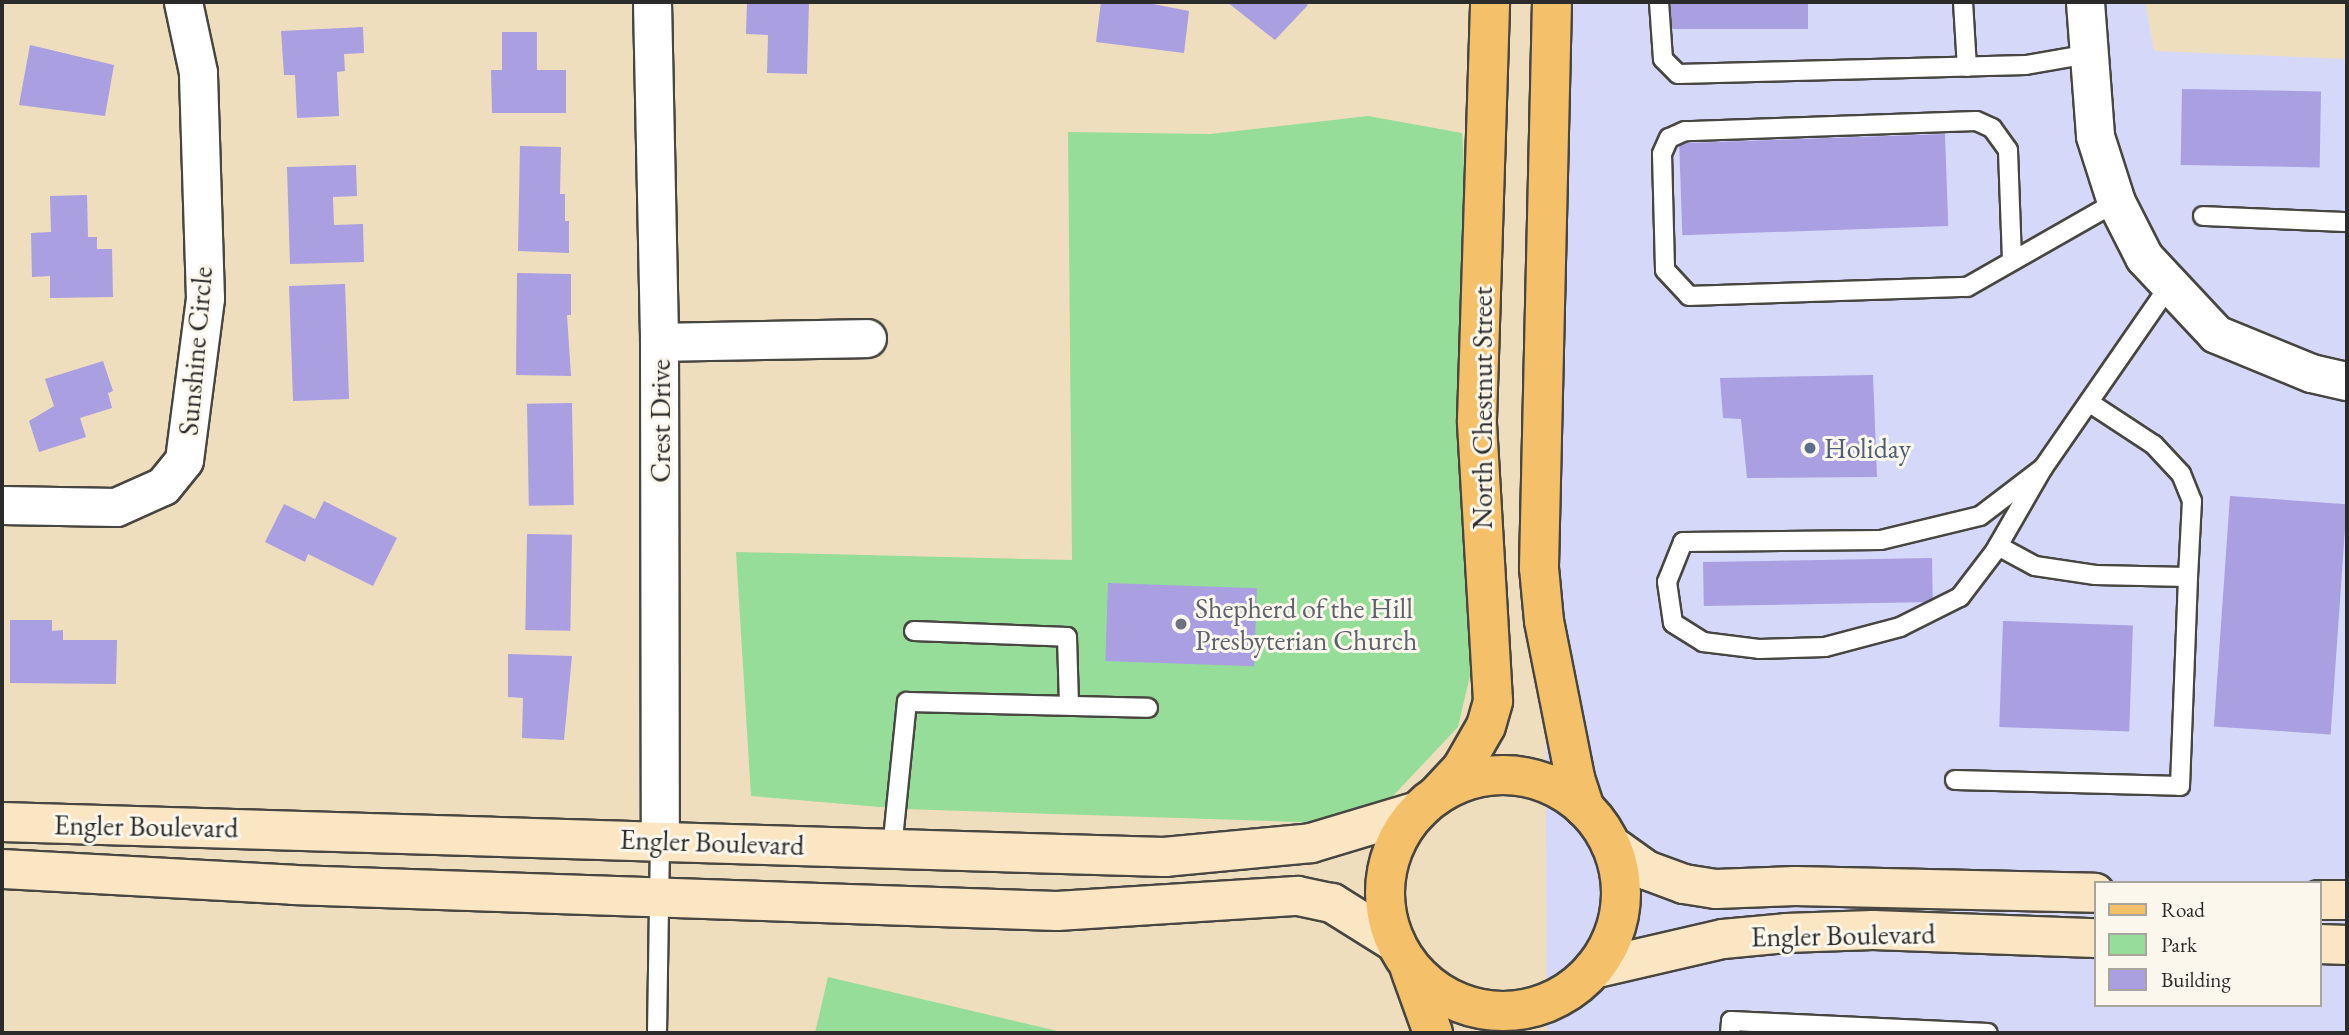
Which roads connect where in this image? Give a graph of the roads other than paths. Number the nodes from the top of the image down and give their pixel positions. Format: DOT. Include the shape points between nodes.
graph roads {
  1 [pos="183,2"];
  2 [pos="652,2"];
  3 [pos="1490,2"];
  4 [pos="1552,2"];
  5 [pos="1659,2"];
  6 [pos="1963,2"];
  7 [pos="2085,2"];
  8 [pos="2089,54"];
  9 [pos="1967,66"];
  10 [pos="2116,202"];
  11 [pos="2203,216"];
  12 [pos="2347,222"];
  13 [pos="2012,260"];
  14 [pos="2171,283"];
  15 [pos="867,338"];
  16 [pos="659,342"];
  17 [pos="2347,381"];
  18 [pos="2090,403"];
  19 [pos="2043,468"];
  20 [pos="2,505"];
  21 [pos="1997,546"];
  22 [pos="2188,577"];
  23 [pos="914,631"];
  24 [pos="1069,704"];
  25 [pos="1148,708"];
  26 [pos="1955,780"];
  27 [pos="1427,804"];
  28 [pos="1585,808"];
  29 [pos="2,822"];
  30 [pos="660,841"];
  31 [pos="1611,845"];
  32 [pos="892,849"];
  33 [pos="2,869"];
  34 [pos="2094,893"];
  35 [pos="659,898"];
  36 [pos="2321,900"];
  37 [pos="2347,900"];
  38 [pos="2094,938"];
  39 [pos="2321,944"];
  40 [pos="2347,945"];
  41 [pos="1402,953"];
  42 [pos="1594,969"];
  43 [pos="1557,998"];
  44 [pos="1814,1029"];
  45 [pos="657,1033"];
  46 [pos="1433,1033"];
  47 [pos="1532,1033"];
  48 [pos="1730,1033"];
  49 [pos="1988,1033"];
  1 -- 20 [label="street, Sunshine Circle" via="198,72 205,298 184,460 163,486 116,507"];
  2 -- 16 [label="street, Crest Drive"];
  3 -- 27 [label="main road, North Chestnut Street" via="1477,420 1493,701 1486,726 1462,768"];
  4 -- 28 [label="main road, North Chestnut Street" via="1539,568 1547,634"];
  5 -- 9 [label="lane" via="1664,59 1678,74"];
  6 -- 9 [label="lane"];
  7 -- 8 [label="street"];
  8 -- 9 [label="lane" via="2026,65"];
  8 -- 10 [label="street" via="2095,136"];
  10 -- 13 [label="lane"];
  10 -- 14 [label="street" via="2144,257"];
  11 -- 12 [label="lane"];
  13 -- 13 [label="lane" via="1967,288 1689,296 1665,271 1662,154 1669,138 1685,131 1976,121 1993,128 2008,150"];
  14 -- 17 [label="street" via="2216,334 2311,373"];
  14 -- 18 [label="lane"];
  15 -- 16 [label="street"];
  16 -- 30 [label="street, Crest Drive"];
  18 -- 19 [label="lane"];
  18 -- 22 [label="lane" via="2154,445 2181,474 2192,501"];
  19 -- 21 [label="lane"];
  19 -- 21 [label="lane" via="1980,516 1881,540 1683,542 1667,582 1672,623 1703,642 1759,649 1825,647 1900,627 1960,597"];
  21 -- 22 [label="lane" via="2035,566 2095,575"];
  22 -- 26 [label="lane" via="2180,786"];
  23 -- 24 [label="lane" via="1067,637"];
  24 -- 25 [label="lane"];
  24 -- 32 [label="lane" via="907,702"];
  27 -- 28 [label="main road" via="1467,781 1501,775 1547,783"];
  27 -- 32 [label="main road, Engler Boulevard" via="1311,843 1268,850 1164,857"];
  27 -- 41 [label="main road" via="1392,851 1387,874 1388,921"];
  28 -- 31 [label="main road"];
  29 -- 30 [label="main road, Engler Boulevard"];
  30 -- 32 [label="main road, Engler Boulevard"];
  30 -- 35 [label="lane"];
  31 -- 34 [label="main road, Engler Boulevard" via="1646,870 1684,884 1716,889 1795,886"];
  31 -- 42 [label="main road" via="1621,888 1620,909 1615,931"];
  33 -- 35 [label="main road, Engler Boulevard"];
  35 -- 41 [label="main road, Engler Boulevard" via="1057,911 1298,896 1332,904"];
  35 -- 45 [label="lane"];
  36 -- 37 [label="main road"];
  38 -- 42 [label="main road, Engler Boulevard" via="1874,930 1786,933 1723,939"];
  39 -- 40 [label="main road"];
  41 -- 43 [label="main road" via="1444,995 1465,1005 1512,1011"];
  41 -- 46 [label="main road"];
  42 -- 43 [label="main road"];
  43 -- 47 [label="main road"];
  44 -- 48 [label="lane" via="1731,1021"];
  44 -- 49 [label="lane"];
}
